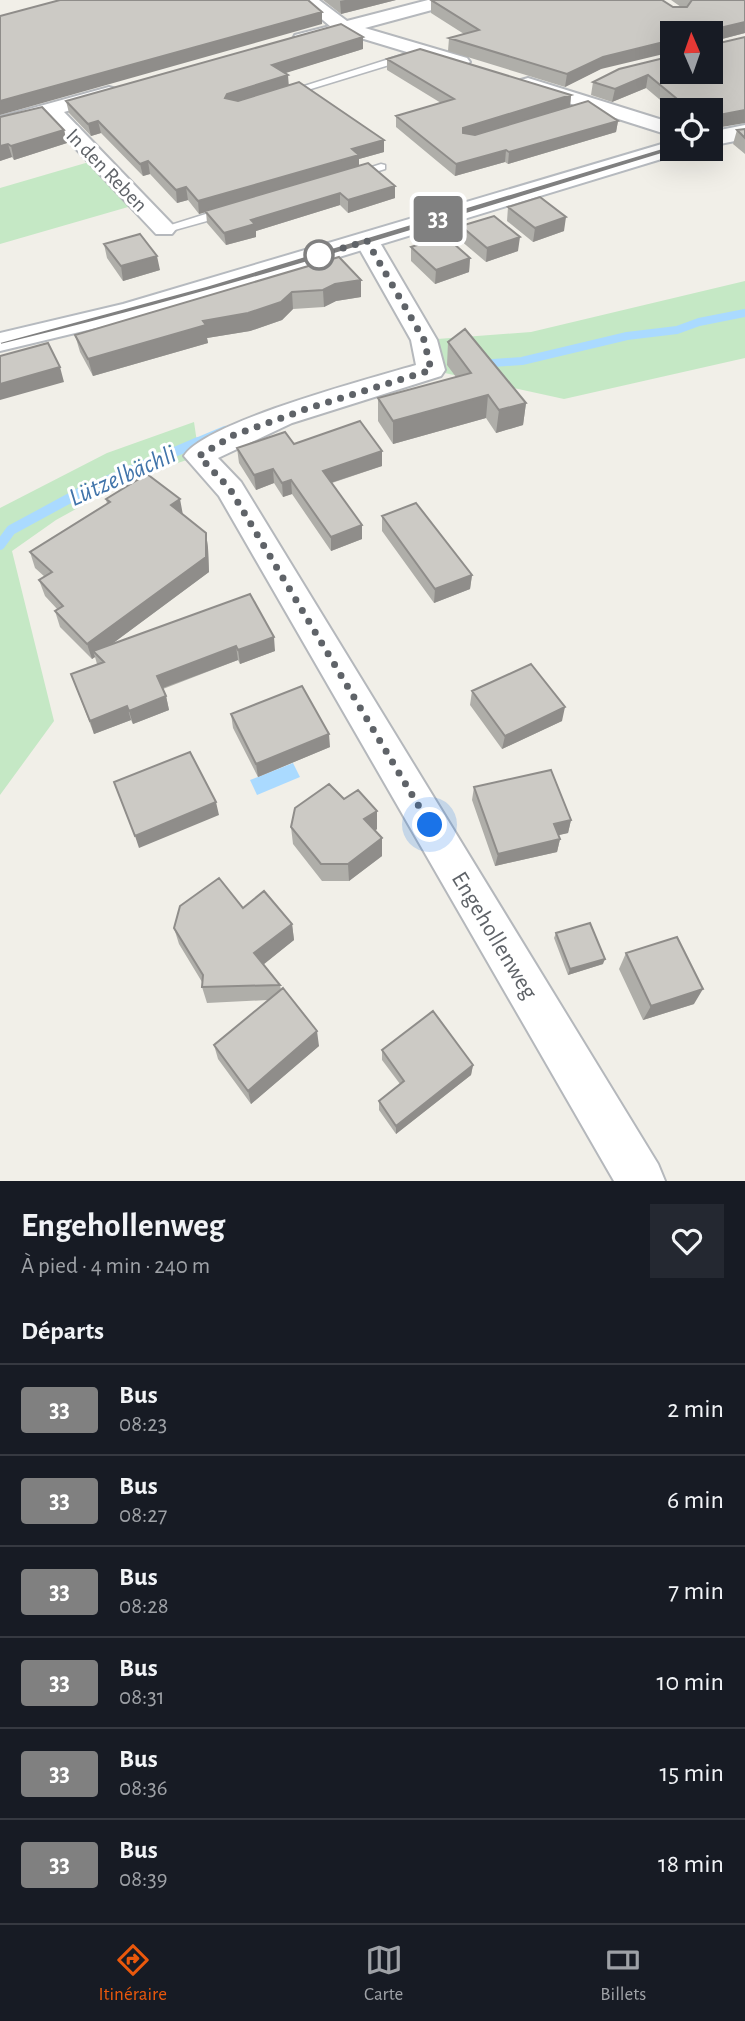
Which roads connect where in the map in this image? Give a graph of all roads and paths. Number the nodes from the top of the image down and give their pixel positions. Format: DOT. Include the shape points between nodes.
graph roads {
  1 [pos="308,0"];
  2 [pos="449,0"];
  3 [pos="344,27"];
  4 [pos="277,46"];
  5 [pos="425,51"];
  6 [pos="477,68"];
  7 [pos="516,80"];
  8 [pos="130,87"];
  9 [pos="272,97"];
  10 [pos="50,110"];
  11 [pos="0,124"];
  12 [pos="660,125"];
  13 [pos="745,132"];
  14 [pos="723,136"];
  15 [pos="660,152"];
  16 [pos="381,167"];
  17 [pos="343,178"];
  18 [pos="241,207"];
  19 [pos="164,229"];
  20 [pos="367,241"];
  21 [pos="0,342"];
  22 [pos="641,1181"];
  1 -- 3 [label="street"];
  2 -- 3 [label="street"];
  3 -- 4 [label="street"];
  3 -- 5 [label="street"];
  5 -- 6 [label="street"];
  5 -- 9 [label="lane"];
  7 -- 12 [label="street" via="568,104 591,96"];
  8 -- 10 [label="street"];
  10 -- 11 [label="street"];
  10 -- 19 [label="street, In den Reben"];
  13 -- 14 [label="street"];
  15 -- 20 [label="street"];
  16 -- 17 [label="lane"];
  18 -- 19 [label="lane"];
  20 -- 21 [label="street" via="131,311"];
  20 -- 22 [label="street, Engehollenweg" via="424,340 431,370 234,435 199,456 230,489"];
}
